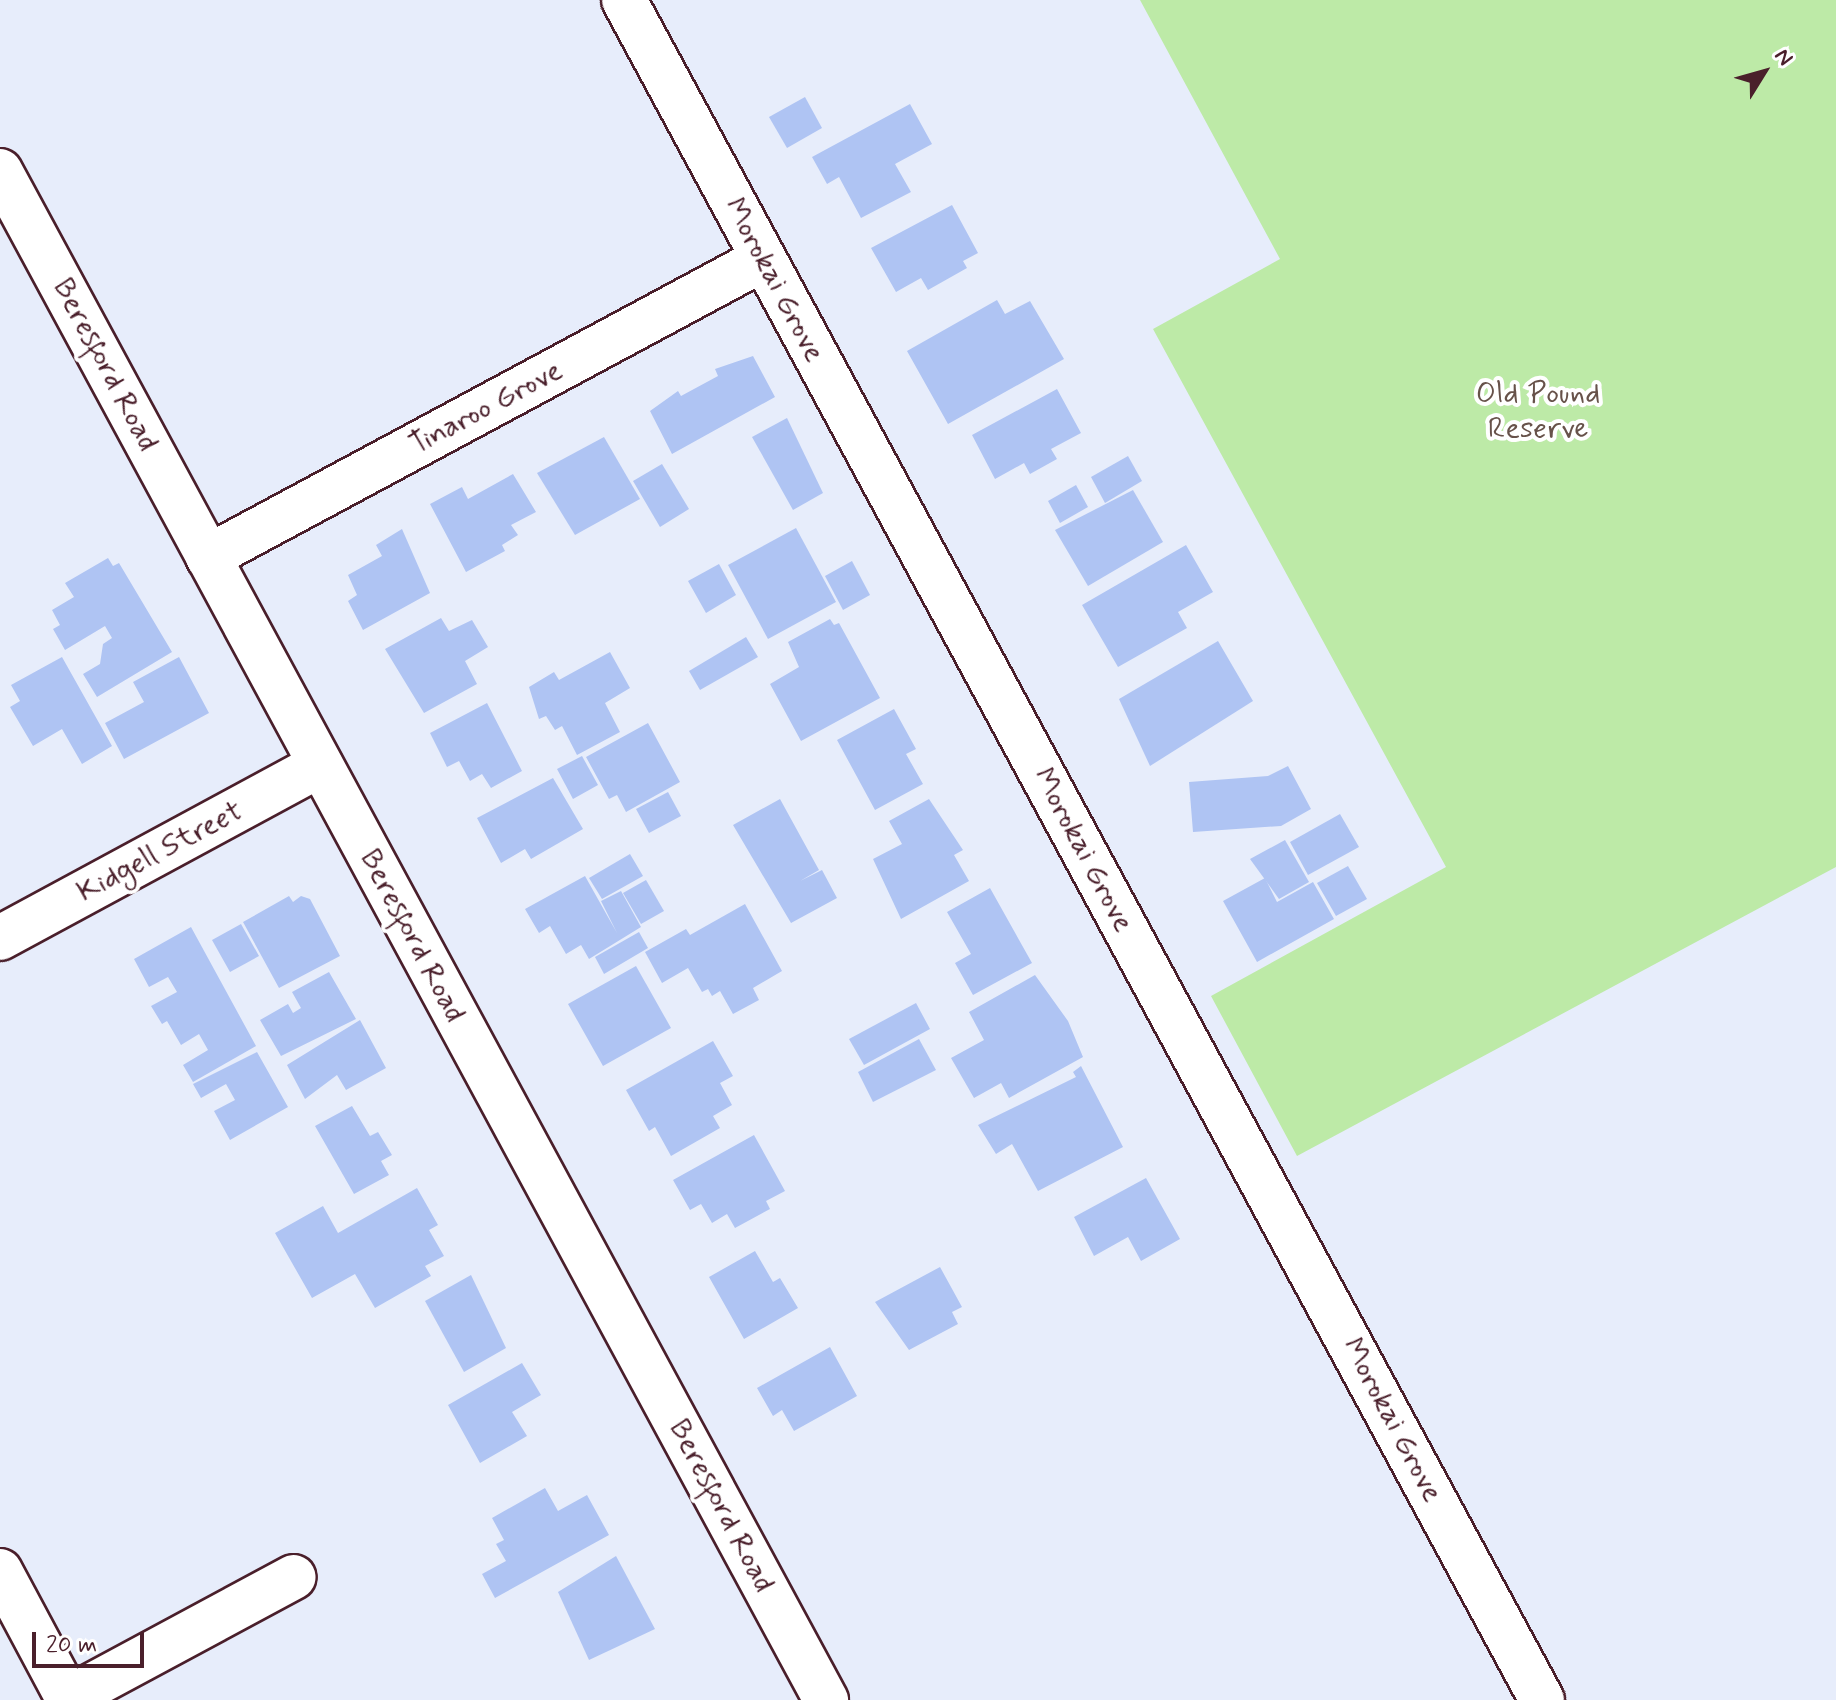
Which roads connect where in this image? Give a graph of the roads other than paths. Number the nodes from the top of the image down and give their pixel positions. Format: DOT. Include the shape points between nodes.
graph roads {
  1 [pos="624,0"];
  2 [pos="0,171"];
  3 [pos="763,259"];
  4 [pos="208,557"];
  5 [pos="320,765"];
  6 [pos="0,938"];
  7 [pos="0,1571"];
  8 [pos="294,1577"];
  9 [pos="69,1699"];
  10 [pos="826,1700"];
  11 [pos="1542,1700"];
  1 -- 3 [label="street, Morokai Grove"];
  2 -- 4 [label="street, Beresford Road"];
  3 -- 4 [label="street, Tinaroo Grove"];
  3 -- 11 [label="street, Morokai Grove"];
  4 -- 5 [label="street, Beresford Road"];
  5 -- 6 [label="street, Kidgell Street"];
  5 -- 10 [label="street, Beresford Road"];
  7 -- 9 [label="street"];
  8 -- 9 [label="street"];
}
